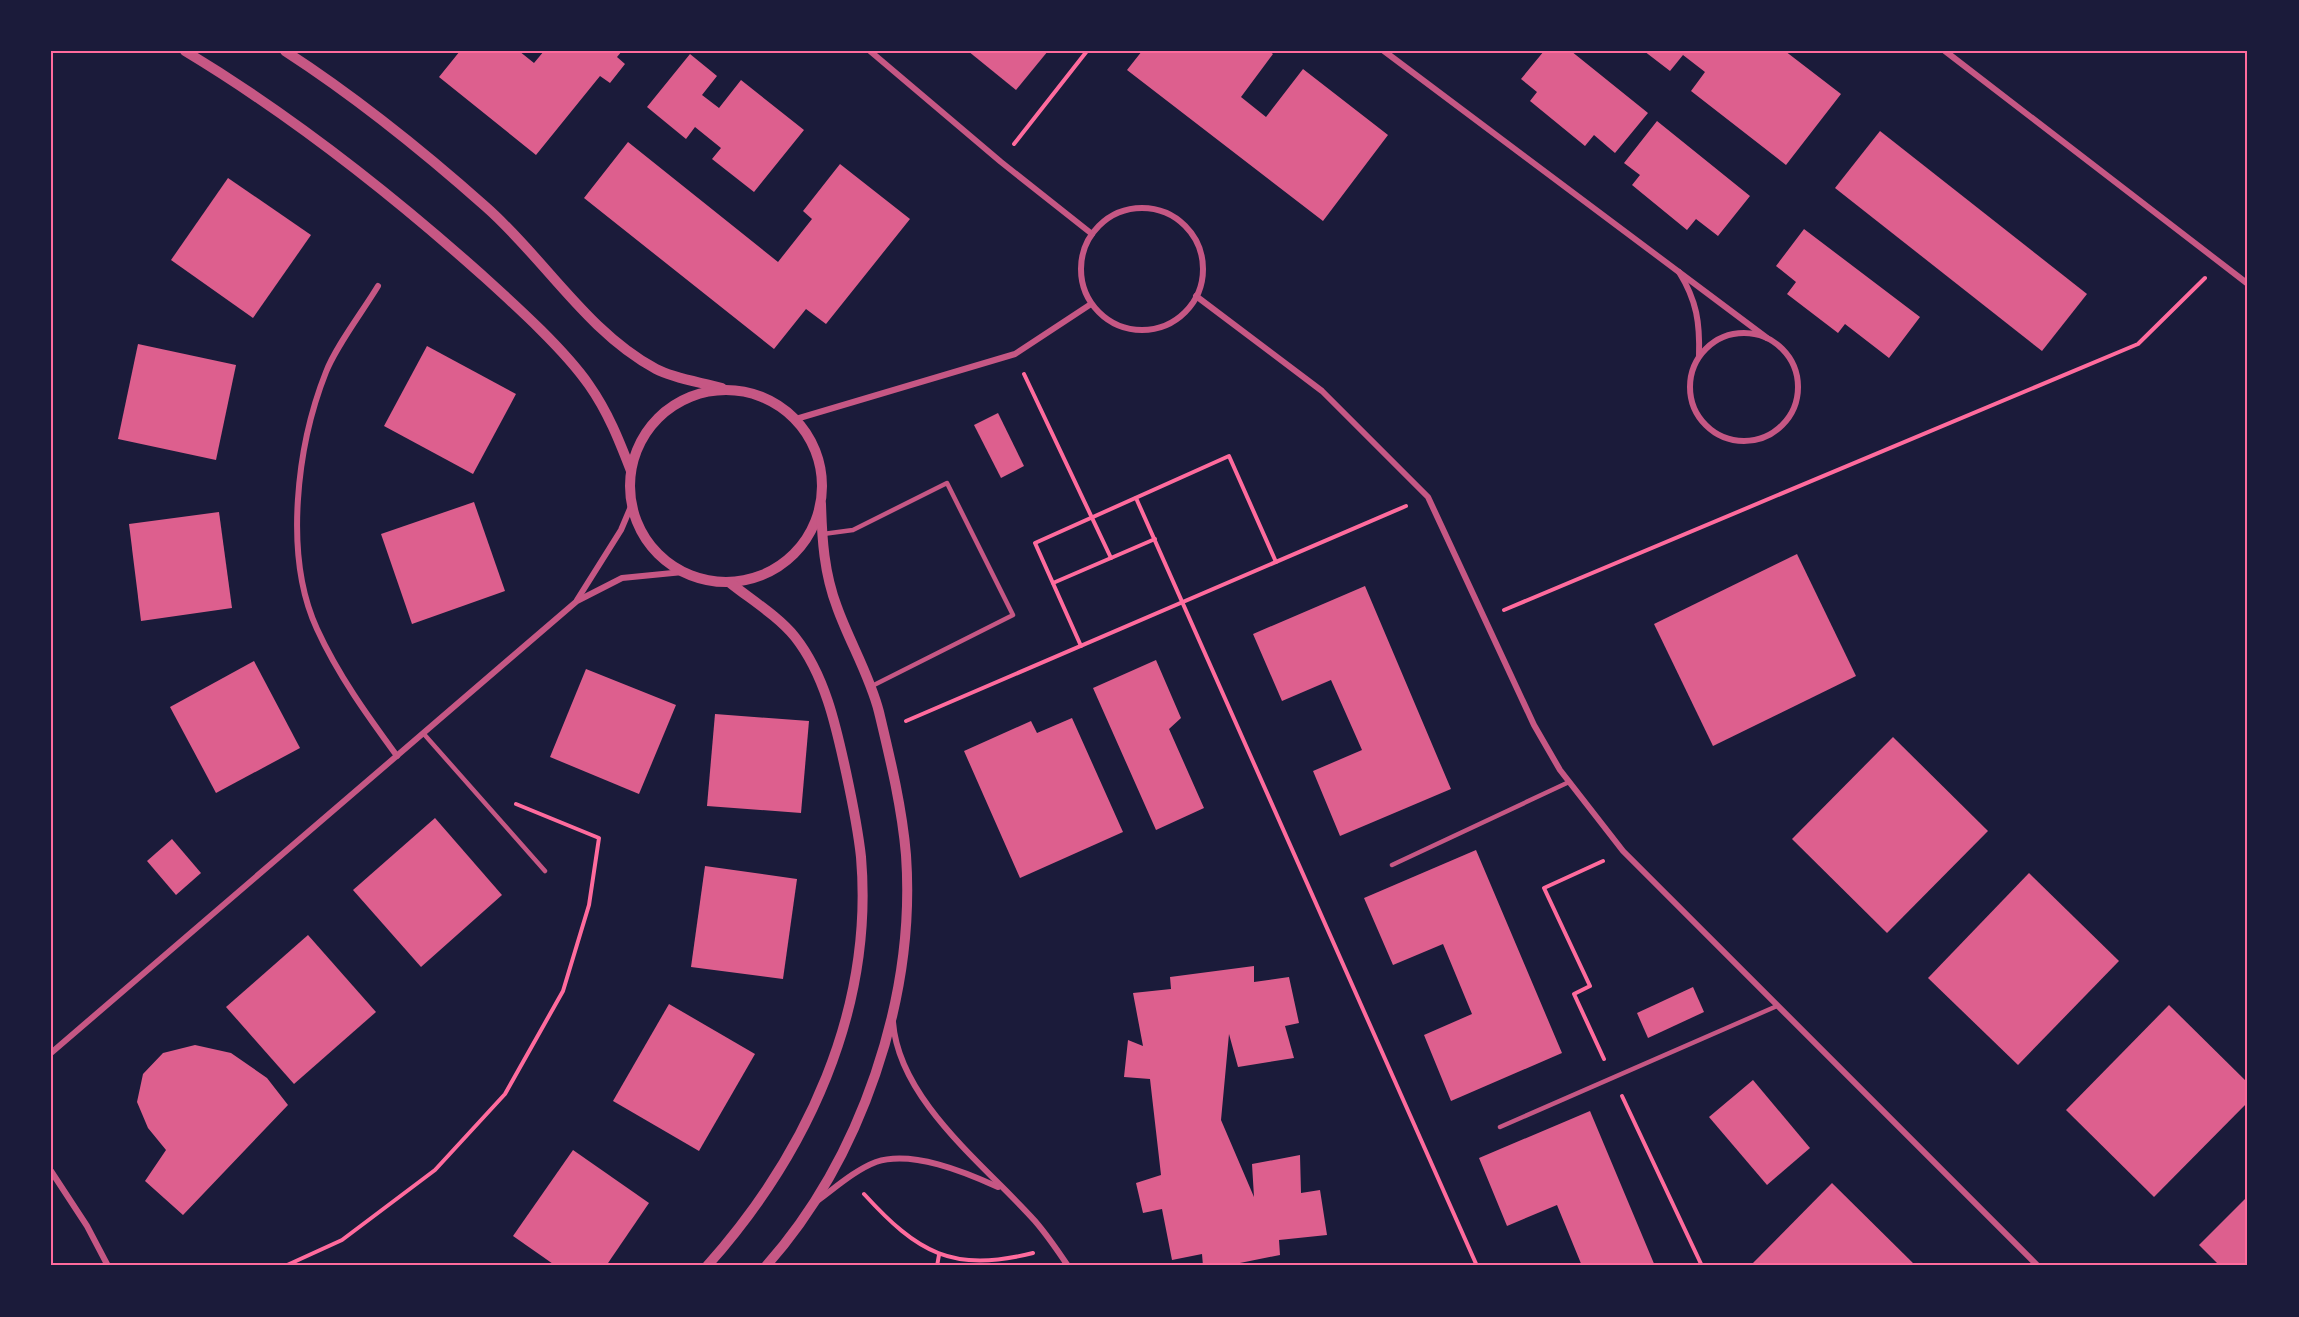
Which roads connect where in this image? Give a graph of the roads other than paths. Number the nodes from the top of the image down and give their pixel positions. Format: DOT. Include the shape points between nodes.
graph roads {
  1 [pos="185,51"];
  2 [pos="285,51"];
  3 [pos="870,51"];
  4 [pos="1384,51"];
  5 [pos="1945,51"];
  6 [pos="1092,234"];
  7 [pos="1675,267"];
  8 [pos="2248,284"];
  9 [pos="378,286"];
  10 [pos="1196,296"];
  11 [pos="1091,304"];
  12 [pos="1767,338"];
  13 [pos="1699,356"];
  14 [pos="728,389"];
  15 [pos="796,418"];
  16 [pos="631,471"];
  17 [pos="632,504"];
  18 [pos="821,504"];
  19 [pos="822,534"];
  20 [pos="683,572"];
  21 [pos="729,582"];
  22 [pos="577,601"];
  23 [pos="869,687"];
  24 [pos="423,733"];
  25 [pos="397,756"];
  26 [pos="1569,782"];
  27 [pos="1392,866"];
  28 [pos="545,871"];
  29 [pos="1777,1006"];
  30 [pos="892,1013"];
  31 [pos="51,1053"];
  32 [pos="1500,1127"];
  33 [pos="51,1171"];
  34 [pos="1001,1188"];
  35 [pos="811,1205"];
  36 [pos="108,1266"];
  37 [pos="707,1266"];
  38 [pos="766,1266"];
  39 [pos="1068,1266"];
  40 [pos="2038,1266"];
  1 -- 16 [label="street" via="290,119 444,242 515,305 588,383 611,419"];
  2 -- 14 [label="street" via="330,81 488,208 625,349 658,370"];
  3 -- 6 [label="street"];
  4 -- 7 [label="street"];
  5 -- 8 [label="street"];
  6 -- 10 [label="street" via="1106,219 1124,210 1145,208 1164,212 1195,238 1202,257 1202,277"];
  6 -- 11 [label="street" via="1080,268"];
  7 -- 12 [label="street"];
  7 -- 13 [label="street" via="1696,306"];
  9 -- 25 [label="street" via="326,370 308,434 297,503 302,578 316,628 352,695"];
  10 -- 11 [label="street" via="1184,314 1166,325 1146,330 1124,328 1106,319"];
  10 -- 26 [label="street" via="1322,391 1428,497 1534,725"];
  11 -- 15 [label="street" via="1015,354"];
  12 -- 13 [label="street" via="1748,333 1730,335 1712,343"];
  12 -- 13 [label="street" via="1785,352 1798,387 1789,417 1759,439 1740,441 1720,436 1705,426 1689,392 1691,373"];
  14 -- 15 [label="street" via="753,393"];
  14 -- 16 [label="street" via="701,393 676,404 655,422 639,444"];
  15 -- 18 [label="street" via="813,444 822,474"];
  16 -- 17 [label="street"];
  17 -- 20 [label="street" via="653,547"];
  17 -- 22 [label="street" via="621,530"];
  18 -- 19 [label="street"];
  18 -- 21 [label="street" via="809,534 789,559 761,576"];
  19 -- 23 [label="street" via="825,565 836,605"];
  19 -- 23 [label="lane" via="853,530 947,483 1013,615"];
  20 -- 21 [label="street" via="705,580"];
  20 -- 22 [label="street" via="622,578"];
  21 -- 37 [label="street" via="795,636 836,723 861,858 860,926 856,977 836,1056 811,1112 786,1162 744,1224"];
  22 -- 24 [label="street"];
  23 -- 30 [label="street" via="883,731 906,855 900,985"];
  24 -- 25 [label="street"];
  24 -- 28 [label="lane"];
  25 -- 31 [label="street"];
  26 -- 27 [label="lane"];
  26 -- 29 [label="street" via="1623,851"];
  29 -- 32 [label="lane"];
  29 -- 40 [label="street"];
  30 -- 34 [label="street" via="895,1043 923,1099"];
  30 -- 35 [label="street" via="878,1070 846,1142"];
  33 -- 36 [label="street"];
  34 -- 35 [label="street" via="959,1169 910,1160 877,1162"];
  34 -- 39 [label="street" via="1035,1221"];
  35 -- 38 [label="street"];
}
